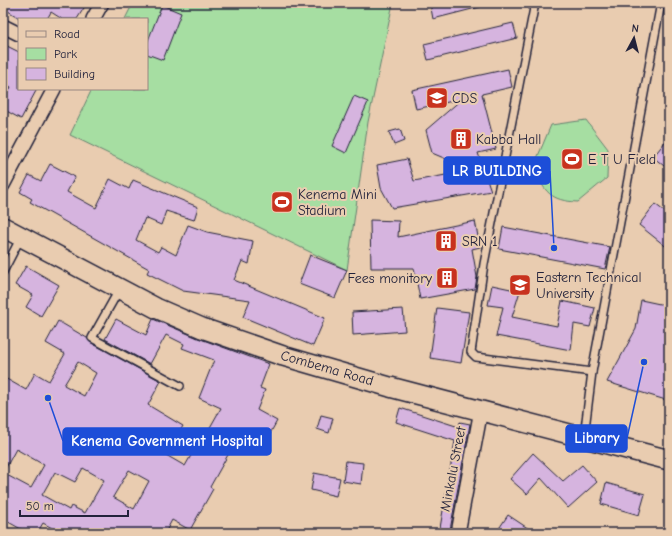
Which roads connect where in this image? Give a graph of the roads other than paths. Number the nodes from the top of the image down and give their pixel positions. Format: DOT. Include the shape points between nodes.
graph roads {
  1 [pos="102,3"];
  2 [pos="535,3"];
  3 [pos="659,3"];
  4 [pos="94,18"];
  5 [pos="3,26"];
  6 [pos="18,34"];
  7 [pos="53,90"];
  8 [pos="3,185"];
  9 [pos="3,227"];
  10 [pos="21,237"];
  11 [pos="3,272"];
  12 [pos="120,288"];
  13 [pos="592,372"];
  14 [pos="180,386"];
  15 [pos="481,410"];
  16 [pos="584,437"];
  17 [pos="669,460"];
  18 [pos="458,533"];
  1 -- 4 [label="street"];
  2 -- 13 [label="lane" via="484,264 471,352 476,357"];
  3 -- 13 [label="lane"];
  5 -- 6 [label="street"];
  7 -- 8 [label="street"];
  9 -- 10 [label="street, Combema Road"];
  10 -- 11 [label="lane"];
  10 -- 12 [label="street, Combema Road"];
  12 -- 14 [label="lane" via="92,338"];
  12 -- 15 [label="street, Combema Road" via="156,308 202,328 283,356"];
  13 -- 16 [label="lane"];
  15 -- 16 [label="street, Combema Road"];
  15 -- 18 [label="street, Minkalu Street"];
  16 -- 17 [label="street, Combema Road"];
}
